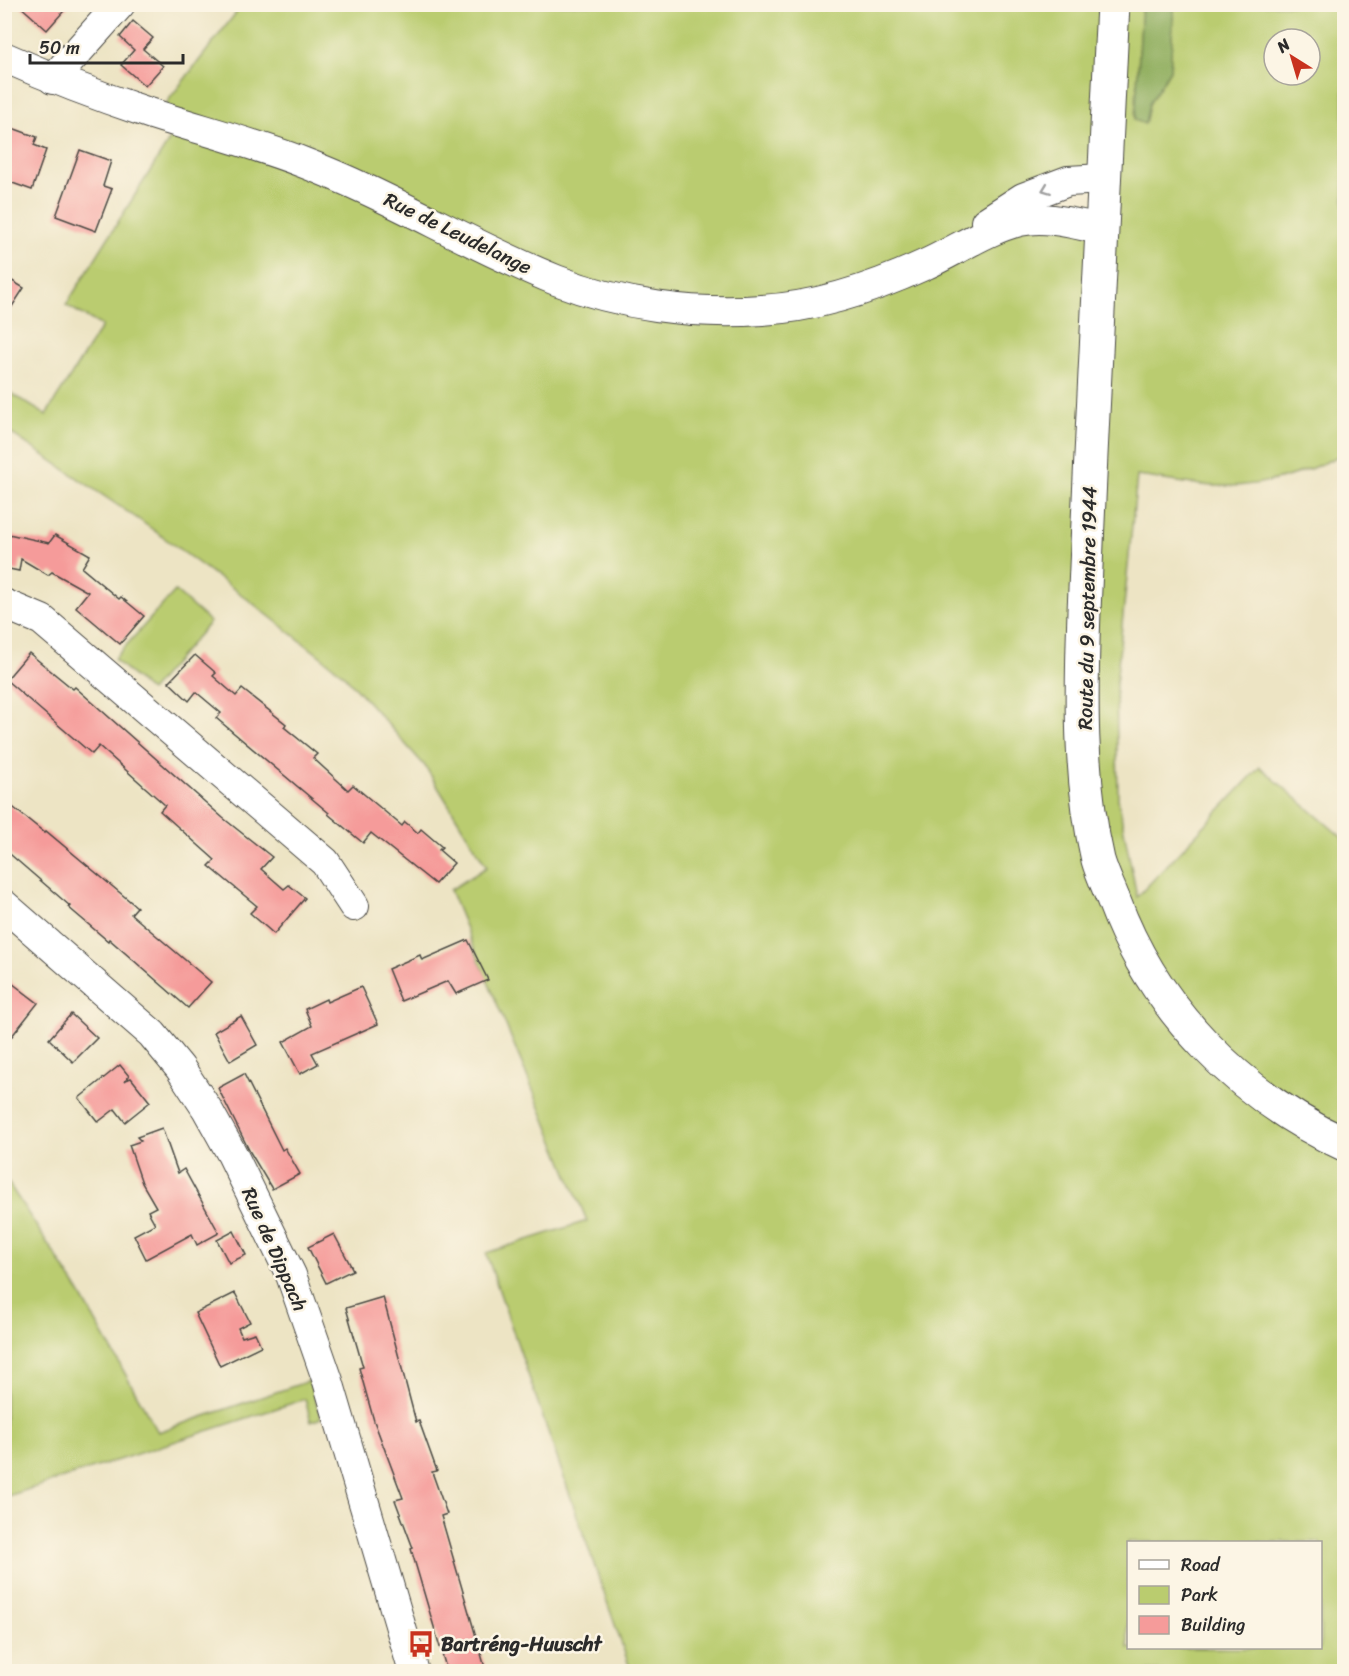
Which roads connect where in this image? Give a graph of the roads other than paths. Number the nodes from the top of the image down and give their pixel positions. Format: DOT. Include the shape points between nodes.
graph roads {
  1 [pos="120,4"];
  2 [pos="1113,4"];
  3 [pos="4,57"];
  4 [pos="53,79"];
  5 [pos="1103,179"];
  6 [pos="1101,229"];
  7 [pos="924,265"];
  8 [pos="4,604"];
  9 [pos="4,905"];
  10 [pos="354,906"];
  11 [pos="1344,1144"];
  12 [pos="414,1671"];
  1 -- 4 [label="street"];
  2 -- 5 [label="main road, Route du 9 septembre 1944"];
  3 -- 4 [label="street, Rue de Leudelange"];
  4 -- 7 [label="street, Rue de Leudelange" via="302,162 382,195 556,280 625,300 679,310 762,310 813,303 867,288"];
  5 -- 6 [label="main road, Route du 9 septembre 1944"];
  5 -- 7 [label="street, Rue de Leudelange, one-way" via="1068,181 1023,198"];
  6 -- 7 [label="street, Rue de Leudelange" via="1057,220 1021,221"];
  6 -- 11 [label="main road, Route du 9 septembre 1944" via="1081,687 1086,786 1099,861 1123,925 1156,986 1192,1033 1235,1074 1280,1108"];
  8 -- 10 [label="street" via="42,620 325,861"];
  9 -- 12 [label="street, Rue de Dippach" via="152,1034 185,1076 232,1154 291,1275 328,1381"];
}
